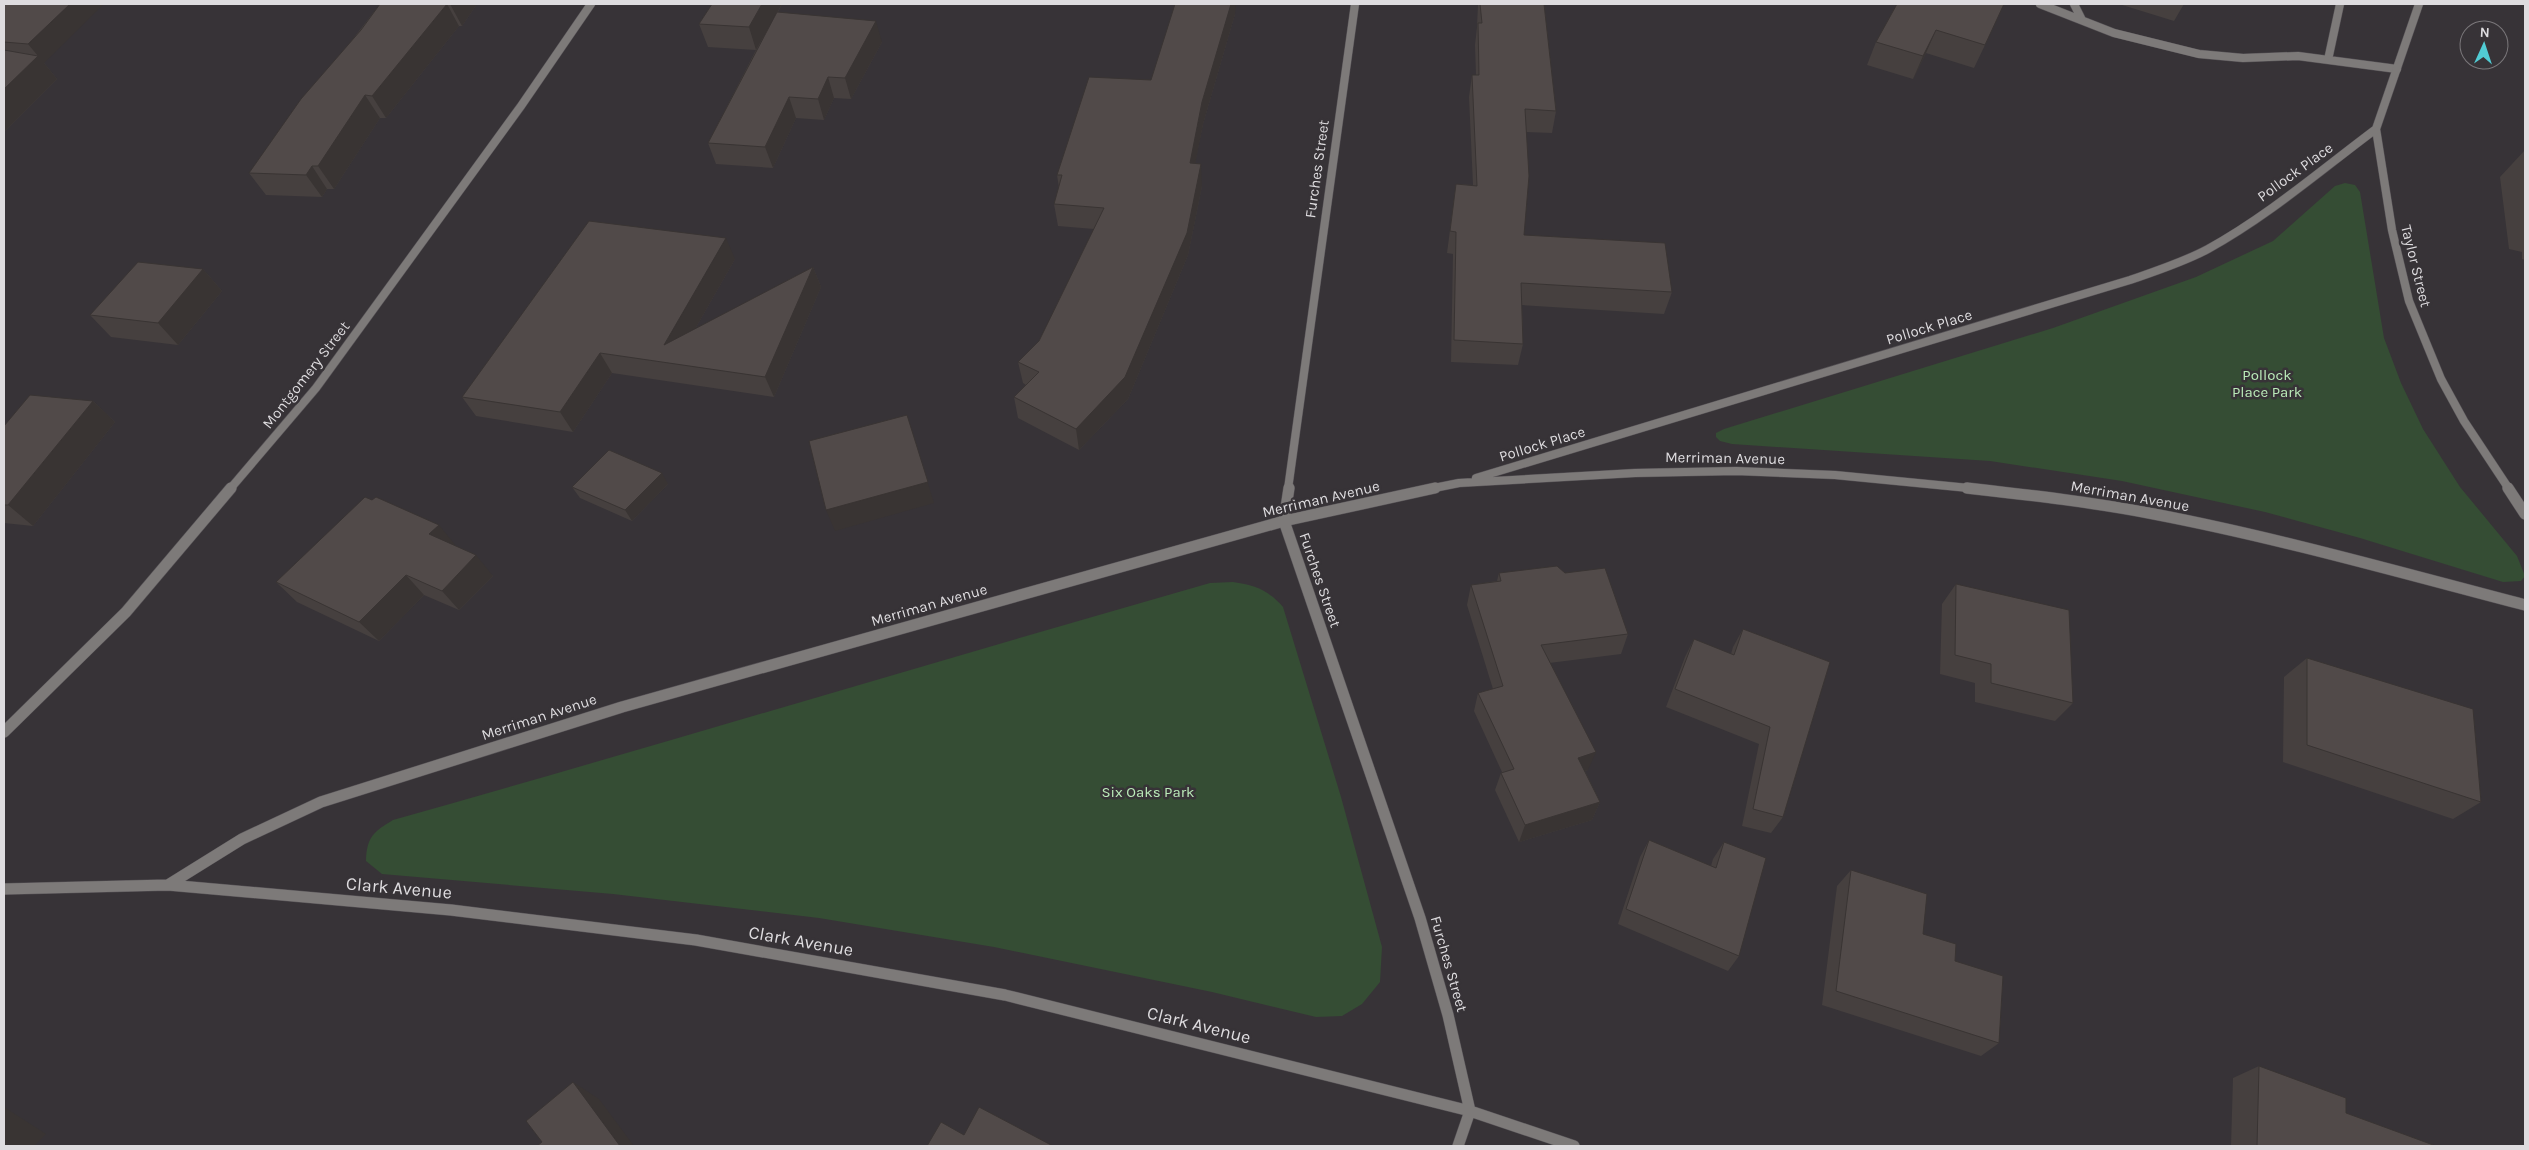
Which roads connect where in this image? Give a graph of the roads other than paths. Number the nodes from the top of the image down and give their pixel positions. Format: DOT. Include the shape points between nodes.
graph roads {
  1 [pos="591,4"];
  2 [pos="1355,4"];
  3 [pos="2040,4"];
  4 [pos="2074,4"];
  5 [pos="2340,4"];
  6 [pos="2419,4"];
  7 [pos="2082,20"];
  8 [pos="2328,60"];
  9 [pos="2397,69"];
  10 [pos="2376,129"];
  11 [pos="1458,483"];
  12 [pos="2525,514"];
  13 [pos="1284,521"];
  14 [pos="2525,605"];
  15 [pos="4,732"];
  16 [pos="168,885"];
  17 [pos="4,889"];
  18 [pos="1470,1111"];
  19 [pos="1458,1146"];
  20 [pos="1574,1146"];
  1 -- 15 [label="street, Montgomery Street" via="316,388 126,612"];
  2 -- 13 [label="street, Furches Street"];
  3 -- 7 [label="street"];
  4 -- 7 [label="street"];
  5 -- 8 [label="street"];
  6 -- 9 [label="street, Taylor Street"];
  7 -- 8 [label="street" via="2114,33 2200,54 2243,58 2298,56"];
  8 -- 9 [label="street"];
  9 -- 10 [label="street, Taylor Street"];
  10 -- 11 [label="street, Pollock Place" via="2207,249 2171,265"];
  10 -- 12 [label="street, Taylor Street" via="2392,230 2409,301 2424,341 2464,422"];
  11 -- 13 [label="street, Merriman Avenue"];
  11 -- 14 [label="street, Merriman Avenue" via="1635,472 1736,472 1835,476 2034,495 2153,514 2253,535"];
  13 -- 16 [label="street, Merriman Avenue" via="622,706 321,802 273,821 230,844"];
  13 -- 18 [label="street, Furches Street" via="1420,918 1448,1015"];
  16 -- 17 [label="street, Clark Avenue"];
  16 -- 18 [label="street, Clark Avenue" via="451,910 706,942 1005,995"];
  18 -- 19 [label="street"];
  18 -- 20 [label="street, Clark Avenue"];
}
